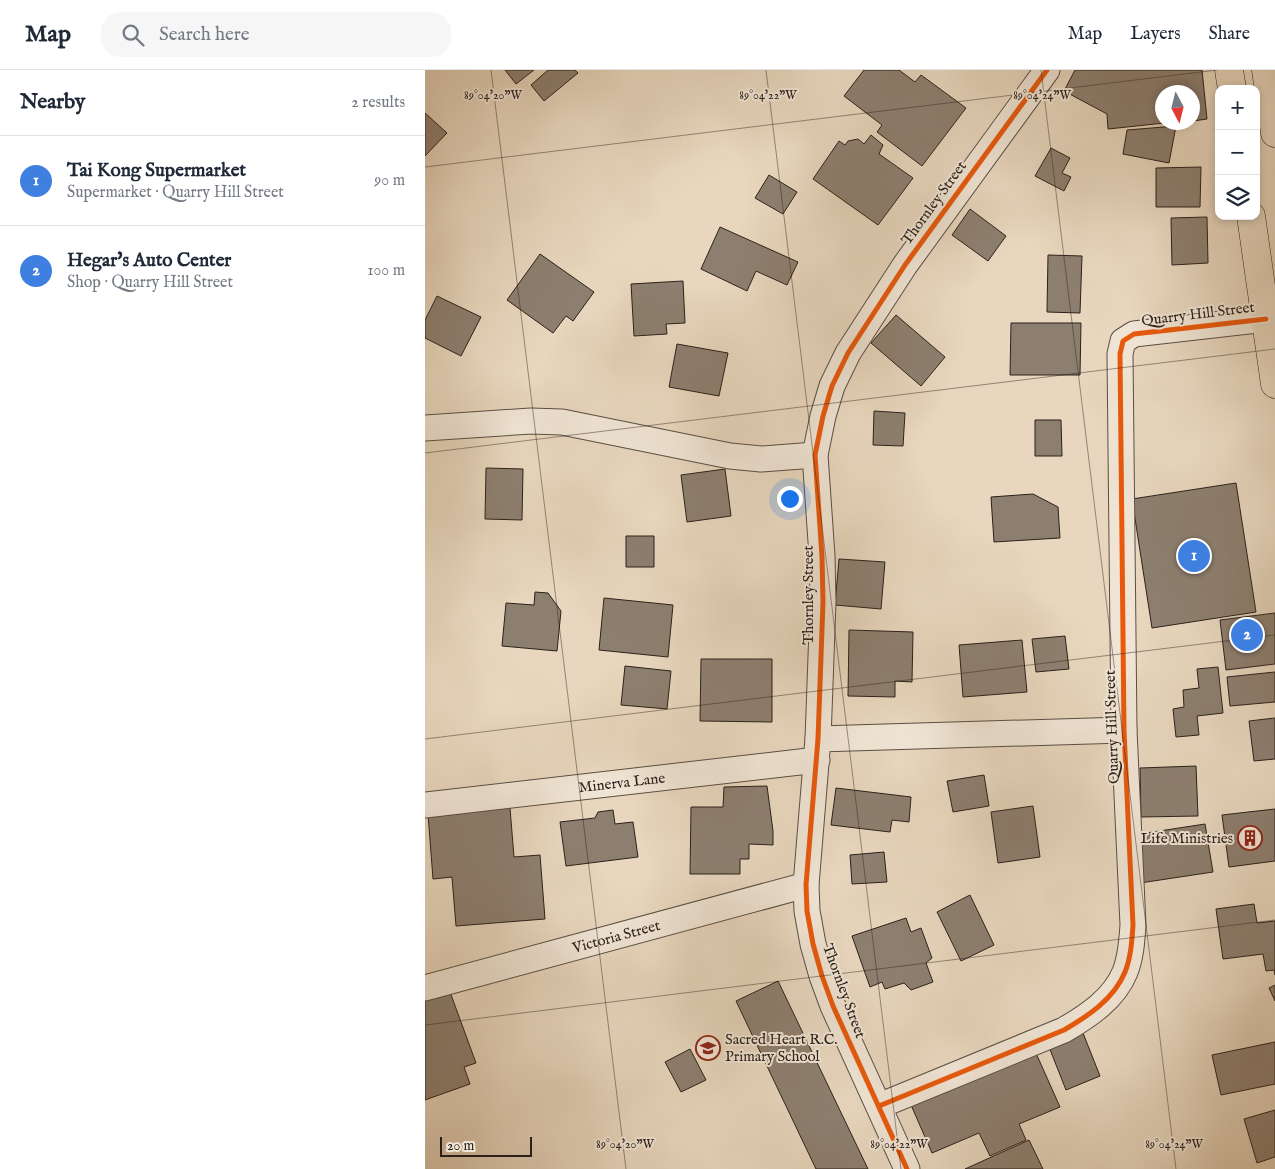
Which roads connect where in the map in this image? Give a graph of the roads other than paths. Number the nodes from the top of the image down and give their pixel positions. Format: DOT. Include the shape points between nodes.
graph roads {
  1 [pos="1047,70"];
  2 [pos="1229,70"];
  3 [pos="1266,70"];
  4 [pos="1231,85"];
  5 [pos="1272,96"];
  6 [pos="1275,133"];
  7 [pos="1252,220"];
  8 [pos="1266,319"];
  9 [pos="1275,384"];
  10 [pos="425,428"];
  11 [pos="815,455"];
  12 [pos="1124,730"];
  13 [pos="817,750"];
  14 [pos="425,805"];
  15 [pos="806,885"];
  16 [pos="425,988"];
  17 [pos="879,1106"];
  18 [pos="907,1169"];
  1 -- 11 [label="street, Thornley Street" via="905,265 848,353 832,386"];
  2 -- 4 [label="highway"];
  3 -- 5 [label="highway"];
  5 -- 6 [label="highway"];
  7 -- 8 [label="highway"];
  8 -- 9 [label="highway"];
  8 -- 12 [label="street, Quarry Hill Street" via="1134,334 1123,340 1120,354"];
  10 -- 11 [label="street" via="562,422 730,456"];
  11 -- 13 [label="street, Thornley Street" via="823,602"];
  12 -- 13 [label="street, Minerva Lane"];
  12 -- 17 [label="street, Quarry Hill Street" via="1133,925 1125,972 1110,996 1089,1016 1064,1030"];
  13 -- 14 [label="street, Minerva Lane"];
  13 -- 15 [label="street, Thornley Street"];
  15 -- 16 [label="street, Victoria Street"];
  15 -- 17 [label="street, Thornley Street" via="807,911 822,976"];
  17 -- 18 [label="street, Thornley Street"];
}
